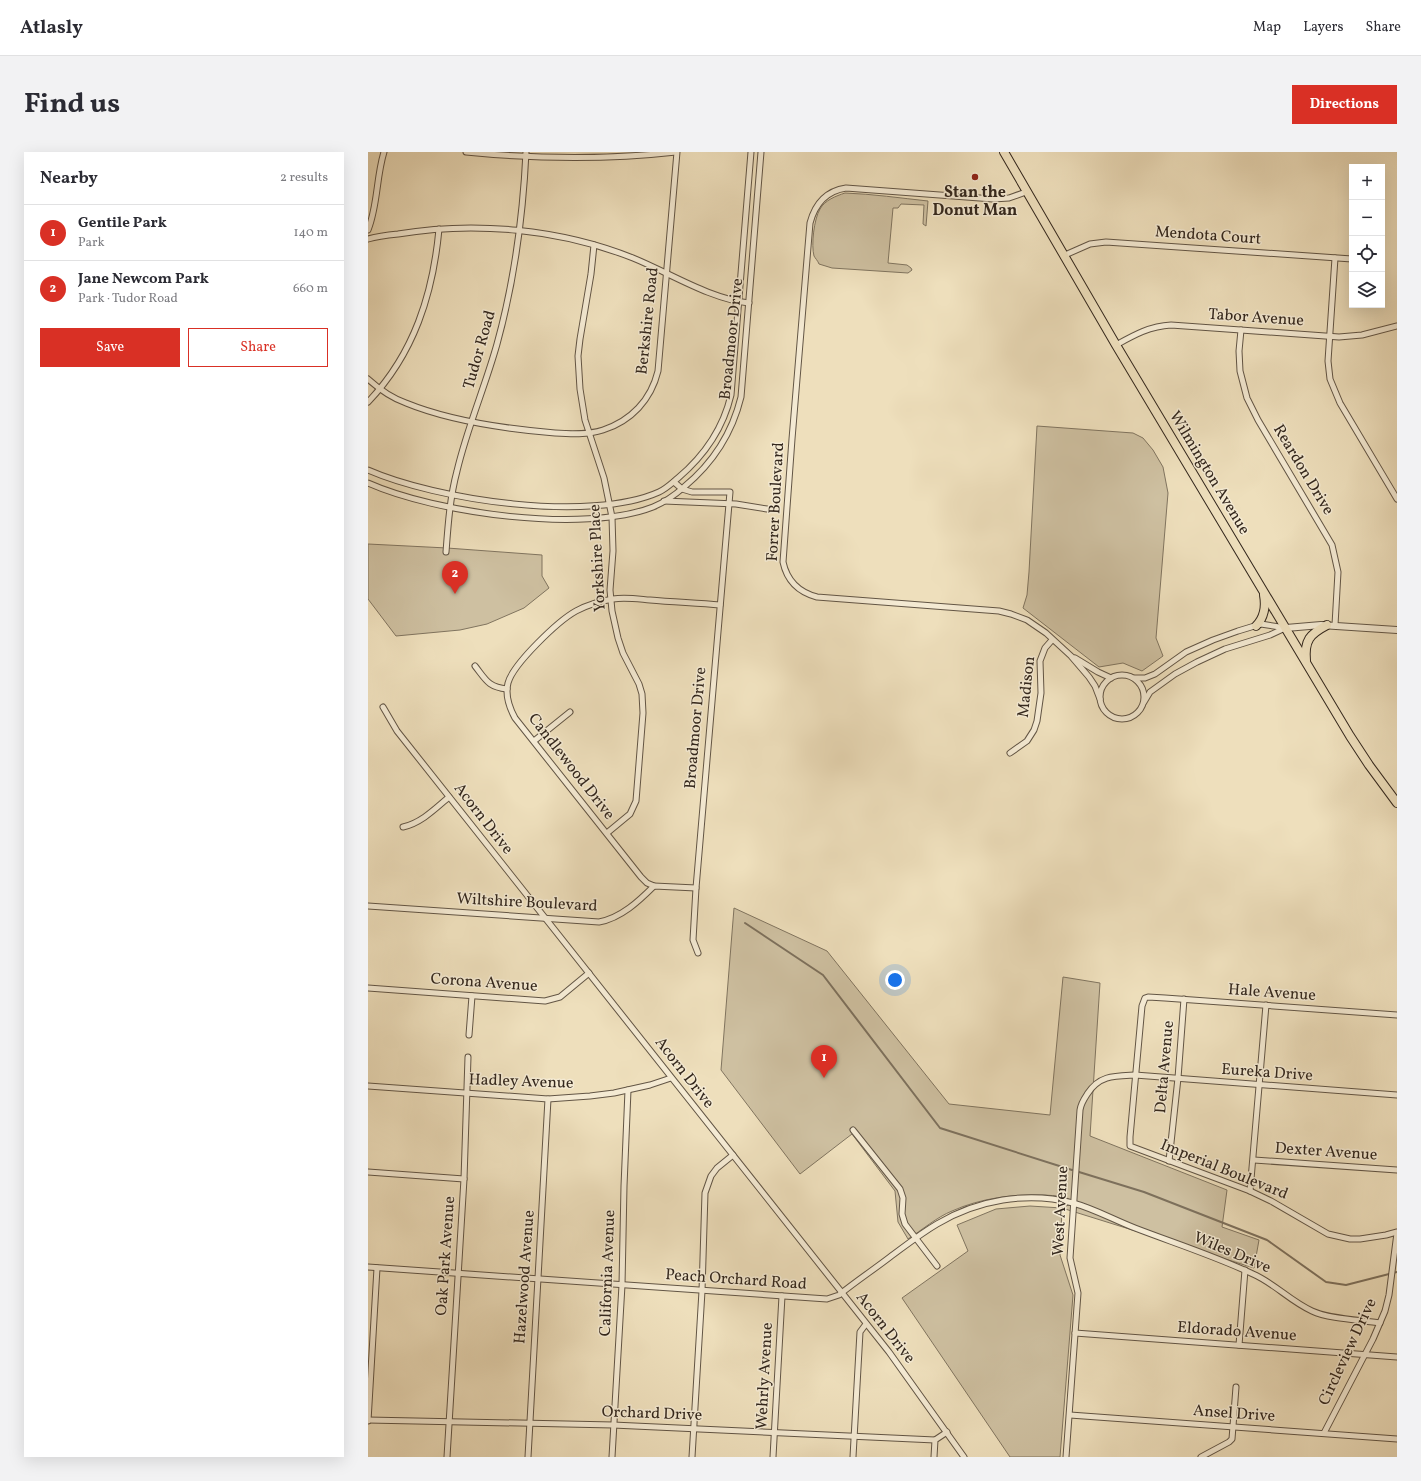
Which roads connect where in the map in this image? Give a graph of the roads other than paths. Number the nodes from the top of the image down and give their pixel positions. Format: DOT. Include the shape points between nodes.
graph roads {
  1 [pos="384,152"];
  2 [pos="466,152"];
  3 [pos="677,152"];
  4 [pos="751,152"];
  5 [pos="761,152"];
  6 [pos="1004,152"];
  7 [pos="526,154"];
  8 [pos="1026,192"];
  9 [pos="439,229"];
  10 [pos="368,230"];
  11 [pos="519,231"];
  12 [pos="368,239"];
  13 [pos="594,245"];
  14 [pos="1064,255"];
  15 [pos="1335,258"];
  16 [pos="1349,259"];
  17 [pos="667,273"];
  18 [pos="738,302"];
  19 [pos="749,303"];
  20 [pos="1397,326"];
  21 [pos="1241,330"];
  22 [pos="1330,336"];
  23 [pos="1116,345"];
  24 [pos="368,379"];
  25 [pos="380,389"];
  26 [pos="368,402"];
  27 [pos="471,421"];
  28 [pos="588,433"];
  29 [pos="368,470"];
  30 [pos="674,482"];
  31 [pos="368,484"];
  32 [pos="682,489"];
  33 [pos="453,495"];
  34 [pos="1397,499"];
  35 [pos="664,501"];
  36 [pos="728,504"];
  37 [pos="610,505"];
  38 [pos="450,507"];
  39 [pos="767,509"];
  40 [pos="612,517"];
  41 [pos="446,552"];
  42 [pos="1264,592"];
  43 [pos="611,599"];
  44 [pos="720,605"];
  45 [pos="1331,625"];
  46 [pos="1256,626"];
  47 [pos="1286,628"];
  48 [pos="1397,630"];
  49 [pos="1052,640"];
  50 [pos="1071,656"];
  51 [pos="1306,662"];
  52 [pos="475,666"];
  53 [pos="1111,678"];
  54 [pos="1134,678"];
  55 [pos="507,689"];
  56 [pos="1100,699"];
  57 [pos="1144,702"];
  58 [pos="383,707"];
  59 [pos="570,712"];
  60 [pos="534,741"];
  61 [pos="1010,753"];
  62 [pos="449,797"];
  63 [pos="1397,803"];
  64 [pos="403,827"];
  65 [pos="607,833"];
  66 [pos="654,886"];
  67 [pos="696,888"];
  68 [pos="368,906"];
  69 [pos="545,919"];
  70 [pos="698,953"];
  71 [pos="589,973"];
  72 [pos="368,988"];
  73 [pos="472,996"];
  74 [pos="1184,999"];
  75 [pos="1266,1005"];
  76 [pos="1397,1015"];
  77 [pos="469,1035"];
  78 [pos="468,1057"];
  79 [pos="1135,1075"];
  80 [pos="672,1078"];
  81 [pos="1178,1078"];
  82 [pos="1259,1085"];
  83 [pos="368,1086"];
  84 [pos="628,1090"];
  85 [pos="466,1094"];
  86 [pos="1397,1096"];
  87 [pos="548,1099"];
  88 [pos="853,1130"];
  89 [pos="733,1155"];
  90 [pos="1254,1160"];
  91 [pos="1169,1161"];
  92 [pos="1397,1170"];
  93 [pos="368,1172"];
  94 [pos="464,1179"];
  95 [pos="1250,1191"];
  96 [pos="1074,1203"];
  97 [pos="1397,1233"];
  98 [pos="916,1238"];
  99 [pos="937,1266"];
  100 [pos="368,1267"];
  101 [pos="377,1268"];
  102 [pos="1245,1270"];
  103 [pos="458,1274"];
  104 [pos="538,1279"];
  105 [pos="622,1285"];
  106 [pos="702,1291"];
  107 [pos="842,1293"];
  108 [pos="782,1296"];
  109 [pos="1380,1323"];
  110 [pos="866,1324"];
  111 [pos="1075,1333"];
  112 [pos="1239,1345"];
  113 [pos="1364,1354"];
  114 [pos="1397,1357"];
  115 [pos="1236,1387"];
  116 [pos="1070,1415"];
  117 [pos="368,1421"];
  118 [pos="449,1422"];
  119 [pos="530,1423"];
  120 [pos="613,1425"];
  121 [pos="1233,1427"];
  122 [pos="694,1429"];
  123 [pos="947,1432"];
  124 [pos="774,1433"];
  125 [pos="1324,1433"];
  126 [pos="854,1435"];
  127 [pos="1397,1439"];
  128 [pos="935,1440"];
  129 [pos="447,1457"];
  130 [pos="528,1457"];
  131 [pos="612,1457"];
  132 [pos="692,1457"];
  133 [pos="773,1457"];
  134 [pos="853,1457"];
  135 [pos="934,1457"];
  136 [pos="964,1457"];
  137 [pos="1066,1457"];
  138 [pos="1201,1457"];
  1 -- 10 [label="street" via="378,176 376,205"];
  2 -- 7 [label="street"];
  3 -- 7 [label="street" via="588,158"];
  3 -- 17 [label="street, Berkshire Road"];
  4 -- 18 [label="street, Broadmoor Drive"];
  5 -- 19 [label="street, Broadmoor Drive"];
  6 -- 8 [label="main road, Wilmington Avenue"];
  7 -- 11 [label="street, Tudor Road"];
  8 -- 14 [label="main road, Wilmington Avenue"];
  8 -- 49 [label="street, Forrer Boulevard" via="1009,198 993,199 846,188 830,192 822,199 812,214 809,230 783,555 787,575 794,586 817,597 1005,612 1027,620 1046,632"];
  9 -- 11 [label="street" via="484,228"];
  9 -- 12 [label="street"];
  9 -- 25 [label="street" via="435,265 421,317 398,362"];
  11 -- 13 [label="street"];
  11 -- 27 [label="street, Tudor Road" via="502,323 483,390"];
  13 -- 17 [label="street"];
  13 -- 28 [label="street, Yorkshire Place" via="578,356 581,404"];
  14 -- 15 [label="street, Mendota Court" via="1090,244 1106,242"];
  14 -- 23 [label="main road, Wilmington Avenue"];
  15 -- 16 [label="street, Mendota Court"];
  15 -- 22 [label="street"];
  17 -- 18 [label="street" via="708,292"];
  17 -- 28 [label="street, Berkshire Road" via="658,371 649,395 637,411 620,423 602,431"];
  18 -- 19 [label="street"];
  18 -- 30 [label="street, Broadmoor Drive" via="728,406 709,446"];
  19 -- 32 [label="street, Broadmoor Drive" via="738,409 718,452"];
  20 -- 22 [label="street, Tabor Avenue" via="1356,336"];
  21 -- 22 [label="street, Tabor Avenue"];
  21 -- 23 [label="street, Tabor Avenue" via="1162,325 1144,330"];
  21 -- 45 [label="street, Reardon Drive" via="1240,371 1247,398 1332,545 1338,572"];
  22 -- 34 [label="street" via="1329,370 1334,392"];
  23 -- 42 [label="main road, Wilmington Avenue"];
  24 -- 25 [label="street, Berkshire Road"];
  25 -- 26 [label="street"];
  25 -- 27 [label="street, Berkshire Road" via="406,403"];
  27 -- 28 [label="street, Berkshire Road" via="544,432"];
  27 -- 33 [label="street, Tudor Road" via="456,473"];
  28 -- 37 [label="street, Yorkshire Place" via="604,478"];
  29 -- 33 [label="street, Broadmoor Drive" via="391,479"];
  30 -- 32 [label="street"];
  30 -- 37 [label="street, Broadmoor Drive" via="659,492"];
  31 -- 38 [label="street, Broadmoor Drive"];
  32 -- 35 [label="street, Broadmoor Drive"];
  32 -- 36 [label="street" via="692,492 730,492"];
  33 -- 37 [label="street, Broadmoor Drive" via="541,506"];
  33 -- 38 [label="street, Tudor Road"];
  35 -- 36 [label="street"];
  35 -- 40 [label="street, Broadmoor Drive" via="654,507"];
  36 -- 39 [label="street"];
  36 -- 44 [label="street, Broadmoor Drive"];
  37 -- 40 [label="street, Yorkshire Place"];
  38 -- 40 [label="street, Broadmoor Drive" via="540,518"];
  38 -- 41 [label="street, Tudor Road"];
  40 -- 43 [label="street, Yorkshire Place"];
  42 -- 46 [label="main road" via="1264,610"];
  42 -- 47 [label="main road, Wilmington Avenue"];
  43 -- 44 [label="street"];
  43 -- 55 [label="street" via="576,611 558,624 515,668"];
  43 -- 65 [label="street, Yorkshire Place" via="618,638 639,684 644,713 636,801 630,814"];
  44 -- 67 [label="street, Broadmoor Drive"];
  45 -- 47 [label="street, Forrer Boulevard"];
  45 -- 48 [label="street, Forrer Boulevard"];
  45 -- 51 [label="main road" via="1315,632 1309,638 1306,645"];
  46 -- 47 [label="street, Forrer Boulevard" via="1261,624"];
  46 -- 54 [label="street, Forrer Boulevard" via="1186,652 1155,674 1145,678"];
  47 -- 51 [label="main road, Wilmington Avenue"];
  47 -- 57 [label="street, Forrer Boulevard" via="1225,649 1197,662 1150,692"];
  49 -- 50 [label="street, Forrer Boulevard"];
  49 -- 61 [label="street, Madison" via="1045,648 1040,661 1041,693 1034,730 1026,741"];
  50 -- 53 [label="street, Forrer Boulevard"];
  50 -- 56 [label="street, Forrer Boulevard" via="1095,686"];
  51 -- 63 [label="main road, Wilmington Avenue" via="1350,736"];
  52 -- 55 [label="street" via="493,687"];
  53 -- 54 [label="street, Forrer Boulevard" via="1126,675"];
  53 -- 56 [label="street" via="1104,684"];
  54 -- 57 [label="street" via="1143,690"];
  55 -- 60 [label="street, Candlewood Drive" via="515,718"];
  56 -- 57 [label="street, Forrer Boulevard" via="1105,711 1122,719 1136,714"];
  58 -- 62 [label="street, Acorn Drive" via="397,732"];
  59 -- 60 [label="street"];
  60 -- 65 [label="street, Candlewood Drive"];
  62 -- 64 [label="street" via="416,823"];
  62 -- 69 [label="street, Acorn Drive"];
  65 -- 66 [label="street, Candlewood Drive" via="642,879"];
  66 -- 67 [label="street"];
  66 -- 69 [label="street, Wiltshire Boulevard" via="609,920 590,922"];
  67 -- 70 [label="street, Broadmoor Drive" via="693,940"];
  68 -- 69 [label="street, Wiltshire Boulevard"];
  69 -- 71 [label="street, Acorn Drive"];
  71 -- 73 [label="street, Corona Avenue" via="564,994 552,1000"];
  71 -- 80 [label="street, Acorn Drive"];
  72 -- 73 [label="street, Corona Avenue"];
  73 -- 77 [label="street"];
  74 -- 75 [label="street, Hale Avenue"];
  74 -- 79 [label="street, Hale Avenue" via="1145,998"];
  74 -- 81 [label="street, Delta Avenue"];
  75 -- 76 [label="street, Hale Avenue"];
  75 -- 82 [label="street"];
  78 -- 85 [label="street, Oak Park Avenue"];
  79 -- 81 [label="street, Eureka Drive"];
  79 -- 91 [label="street, Imperial Boulevard" via="1130,1146"];
  79 -- 96 [label="street, West Avenue" via="1108,1077 1093,1085 1081,1103"];
  80 -- 84 [label="street, Hadley Avenue"];
  80 -- 89 [label="street, Acorn Drive"];
  81 -- 82 [label="street, Eureka Drive"];
  81 -- 91 [label="street, Delta Avenue"];
  82 -- 86 [label="street, Eureka Drive"];
  82 -- 90 [label="street"];
  83 -- 85 [label="street, Hadley Avenue"];
  84 -- 87 [label="street, Hadley Avenue"];
  84 -- 105 [label="street, California Avenue"];
  85 -- 87 [label="street, Hadley Avenue"];
  85 -- 94 [label="street, Oak Park Avenue"];
  87 -- 104 [label="street, Hazelwood Avenue"];
  88 -- 98 [label="street" via="900,1189 903,1198 903,1219"];
  89 -- 106 [label="street" via="711,1176 705,1193"];
  89 -- 107 [label="street, Acorn Drive"];
  90 -- 92 [label="street, Dexter Avenue"];
  90 -- 95 [label="street"];
  91 -- 95 [label="street, Imperial Boulevard"];
  93 -- 94 [label="street"];
  94 -- 103 [label="street, Oak Park Avenue"];
  95 -- 97 [label="street, Imperial Boulevard" via="1318,1229 1339,1237 1360,1239"];
  96 -- 98 [label="street, Peach Orchard Road" via="1031,1197 991,1202 963,1211"];
  96 -- 102 [label="street, Wiles Drive"];
  96 -- 111 [label="street, West Avenue" via="1070,1258 1078,1293"];
  97 -- 109 [label="street, Circleview Drive" via="1391,1283"];
  98 -- 99 [label="street"];
  98 -- 107 [label="street, Peach Orchard Road"];
  100 -- 101 [label="street, Peach Orchard Road"];
  101 -- 103 [label="street, Peach Orchard Road"];
  101 -- 117 [label="street"];
  102 -- 109 [label="street, Wiles Drive" via="1269,1282 1313,1312"];
  102 -- 112 [label="street"];
  103 -- 104 [label="street, Peach Orchard Road"];
  103 -- 118 [label="street, Oak Park Avenue"];
  104 -- 105 [label="street, Peach Orchard Road"];
  104 -- 119 [label="street, Hazelwood Avenue"];
  105 -- 106 [label="street, Peach Orchard Road"];
  105 -- 120 [label="street, California Avenue"];
  106 -- 108 [label="street, Peach Orchard Road"];
  106 -- 122 [label="street"];
  107 -- 108 [label="street, Peach Orchard Road" via="827,1299"];
  107 -- 110 [label="street, Acorn Drive"];
  108 -- 124 [label="street, Wehrly Avenue"];
  109 -- 113 [label="street, Circleview Drive"];
  110 -- 123 [label="street, Acorn Drive"];
  110 -- 126 [label="street" via="860,1332"];
  111 -- 112 [label="street, Eldorado Avenue"];
  111 -- 116 [label="street, West Avenue"];
  112 -- 113 [label="street, Eldorado Avenue"];
  113 -- 114 [label="street, Eldorado Avenue"];
  113 -- 125 [label="street, Circleview Drive"];
  115 -- 121 [label="street"];
  116 -- 121 [label="street, Ansel Drive"];
  116 -- 137 [label="street, West Avenue"];
  117 -- 118 [label="street, Orchard Drive"];
  118 -- 119 [label="street, Orchard Drive"];
  118 -- 129 [label="street, Oak Park Avenue"];
  119 -- 120 [label="street, Orchard Drive"];
  119 -- 130 [label="street, Hazelwood Avenue"];
  120 -- 122 [label="street, Orchard Drive"];
  120 -- 131 [label="street, California Avenue"];
  121 -- 125 [label="street, Ansel Drive"];
  121 -- 138 [label="street" via="1233,1435 1229,1442"];
  122 -- 124 [label="street, Orchard Drive"];
  122 -- 132 [label="street"];
  123 -- 128 [label="street"];
  123 -- 136 [label="street, Acorn Drive"];
  124 -- 126 [label="street, Orchard Drive"];
  124 -- 133 [label="street, Wehrly Avenue"];
  125 -- 127 [label="street, Ansel Drive"];
  126 -- 128 [label="street, Orchard Drive"];
  126 -- 134 [label="street"];
  128 -- 135 [label="street"];
}
